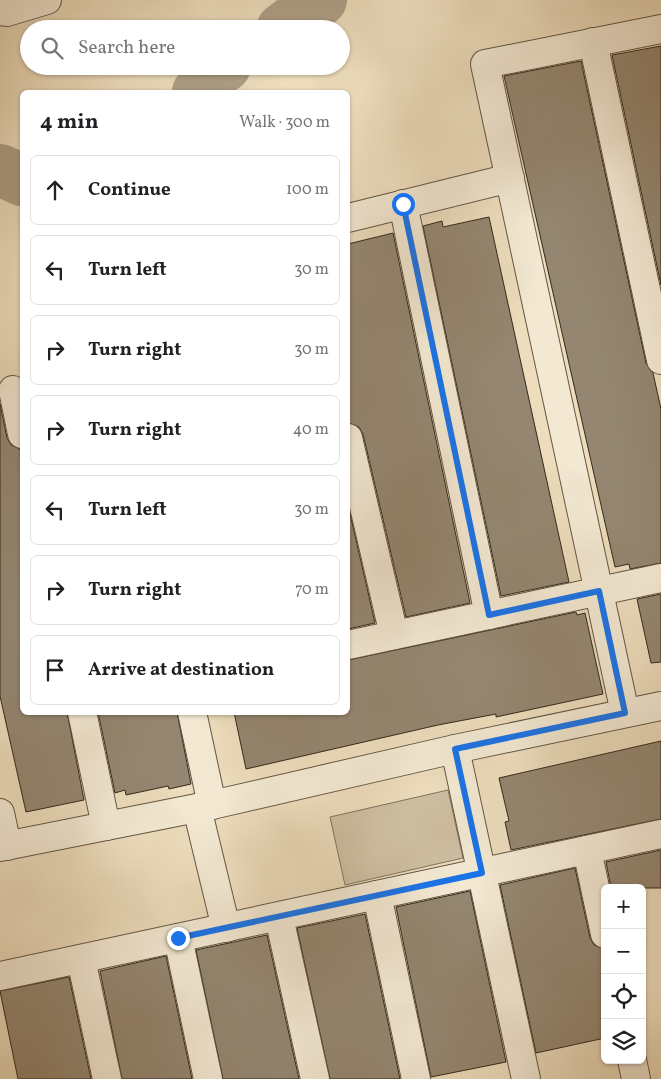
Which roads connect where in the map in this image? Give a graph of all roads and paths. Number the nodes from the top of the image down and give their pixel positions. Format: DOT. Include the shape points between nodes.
graph roads {
  1 [pos="47,0"];
  2 [pos="0,11"];
  3 [pos="661,28"];
  4 [pos="593,42"];
  5 [pos="510,178"];
  6 [pos="403,204"];
  7 [pos="350,217"];
  8 [pos="661,360"];
  9 [pos="12,391"];
  10 [pos="20,425"];
  11 [pos="350,447"];
  12 [pos="661,578"];
  13 [pos="599,591"];
  14 [pos="489,615"];
  15 [pos="394,635"];
  16 [pos="350,646"];
  17 [pos="661,706"];
  18 [pos="625,713"];
  19 [pos="83,715"];
  20 [pos="192,715"];
  21 [pos="455,749"];
  22 [pos="205,806"];
  23 [pos="0,814"];
  24 [pos="106,826"];
  25 [pos="661,834"];
  26 [pos="3,846"];
  27 [pos="587,850"];
  28 [pos="482,873"];
  29 [pos="377,895"];
  30 [pos="279,917"];
  31 [pos="226,928"];
  32 [pos="604,929"];
  33 [pos="178,938"];
  34 [pos="81,959"];
  35 [pos="0,976"];
  36 [pos="633,1064"];
  37 [pos="107,1079"];
  38 [pos="208,1079"];
  39 [pos="315,1079"];
  40 [pos="416,1079"];
  41 [pos="526,1079"];
  42 [pos="636,1079"];
  1 -- 2 [label="street" via="7,12"];
  3 -- 4 [label="street"];
  4 -- 5 [label="street" via="485,64"];
  4 -- 8 [label="street"];
  5 -- 6 [label="street"];
  5 -- 13 [label="street"];
  6 -- 7 [label="street"];
  6 -- 14 [label="street"];
  9 -- 10 [label="street"];
  11 -- 15 [label="street"];
  12 -- 13 [label="street"];
  13 -- 14 [label="street"];
  13 -- 18 [label="street"];
  14 -- 15 [label="street"];
  15 -- 16 [label="street"];
  17 -- 18 [label="street"];
  18 -- 21 [label="street"];
  19 -- 24 [label="street"];
  20 -- 22 [label="street"];
  21 -- 22 [label="street"];
  21 -- 28 [label="street"];
  22 -- 24 [label="street"];
  22 -- 31 [label="street"];
  23 -- 26 [label="street"];
  24 -- 26 [label="street"];
  25 -- 27 [label="street"];
  27 -- 28 [label="street"];
  27 -- 32 [label="street"];
  28 -- 29 [label="street"];
  28 -- 41 [label="street"];
  29 -- 30 [label="street"];
  29 -- 40 [label="street"];
  30 -- 31 [label="street"];
  30 -- 39 [label="street"];
  31 -- 33 [label="street"];
  33 -- 34 [label="street"];
  33 -- 38 [label="street"];
  34 -- 35 [label="street"];
  34 -- 37 [label="street"];
  36 -- 42 [label="street"];
}
